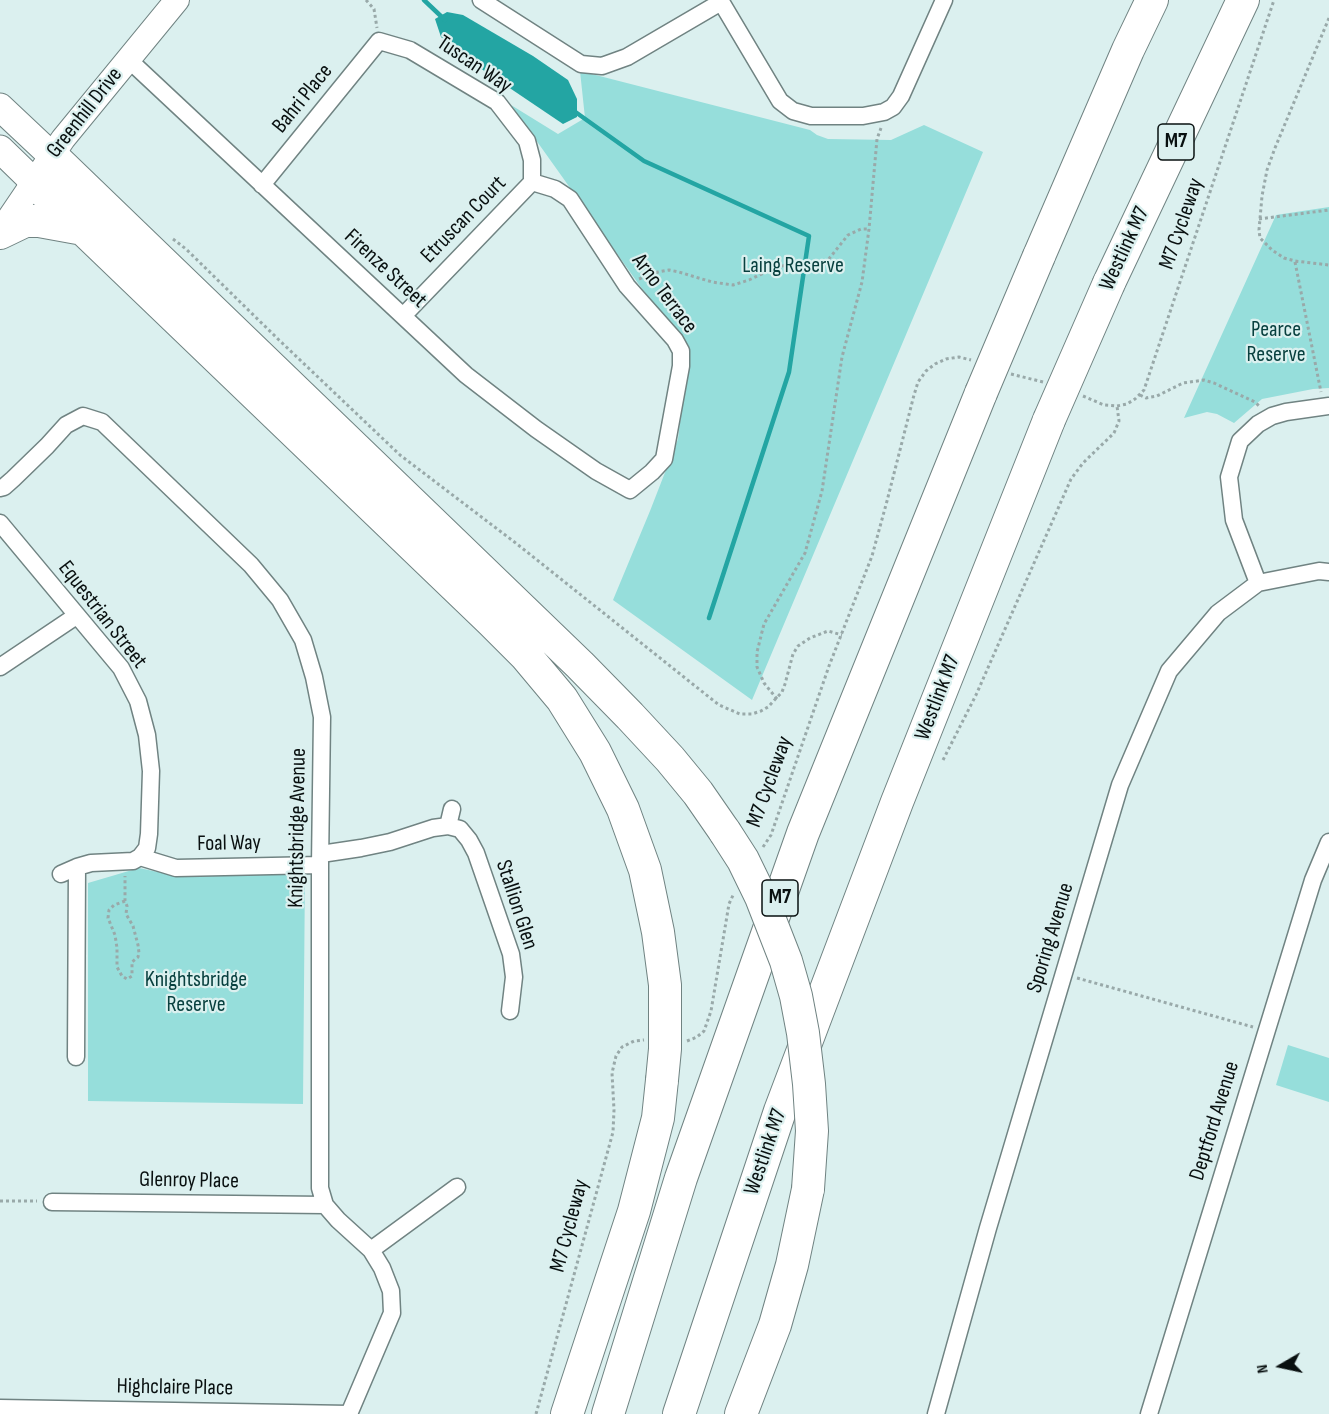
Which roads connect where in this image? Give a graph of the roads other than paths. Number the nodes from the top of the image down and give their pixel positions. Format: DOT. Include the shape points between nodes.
graph roads {
  1 [pos="177,0"];
  2 [pos="481,0"];
  3 [pos="944,0"];
  4 [pos="1152,0"];
  5 [pos="1243,0"];
  6 [pos="721,1"];
  7 [pos="379,41"];
  8 [pos="128,59"];
  9 [pos="0,107"];
  10 [pos="0,149"];
  11 [pos="51,155"];
  12 [pos="33,181"];
  13 [pos="532,182"];
  14 [pos="262,185"];
  15 [pos="83,229"];
  16 [pos="0,232"];
  17 [pos="403,316"];
  18 [pos="1325,399"];
  19 [pos="0,488"];
  20 [pos="630,490"];
  21 [pos="0,524"];
  22 [pos="1329,572"];
  23 [pos="1258,583"];
  24 [pos="76,616"];
  25 [pos="0,666"];
  26 [pos="1329,842"];
  27 [pos="133,859"];
  28 [pos="320,859"];
  29 [pos="77,867"];
  30 [pos="61,874"];
  31 [pos="510,1011"];
  32 [pos="76,1057"];
  33 [pos="457,1187"];
  34 [pos="52,1202"];
  35 [pos="325,1205"];
  36 [pos="371,1250"];
  37 [pos="0,1408"];
  38 [pos="168,1412"];
  39 [pos="349,1414"];
  40 [pos="567,1414"];
  41 [pos="608,1414"];
  42 [pos="679,1414"];
  43 [pos="741,1414"];
  44 [pos="936,1414"];
  45 [pos="1149,1414"];
  1 -- 8 [label="street, Greenhill Drive"];
  2 -- 6 [label="street" via="581,64 602,66 627,57"];
  3 -- 6 [label="street" via="901,96 884,112 863,116 811,116 793,111 780,100"];
  4 -- 41 [label="highway, M7, bridge" via="981,393 803,833 681,1178"];
  5 -- 42 [label="highway, Westlink M7 / M7, bridge" via="1049,420 897,802 780,1111"];
  7 -- 13 [label="street, Tuscan Way" via="410,50 497,102 527,141"];
  7 -- 14 [label="street, Bahri Place"];
  8 -- 11 [label="street, Greenhill Drive"];
  8 -- 14 [label="street, Firenze Street"];
  9 -- 11 [label="main road"];
  10 -- 12 [label="main road"];
  11 -- 12 [label="street, Greenhill Drive"];
  11 -- 43 [label="highway, bridge" via="580,665 670,759 743,860 786,961 796,996 810,1084 812,1131 808,1189 792,1265 775,1325"];
  12 -- 15 [label="highway"];
  12 -- 16 [label="street, Greenhill Drive"];
  13 -- 17 [label="street, Etruscan Court"];
  13 -- 20 [label="street, Arno Terrace" via="555,189 570,199 627,286 681,351 664,459"];
  14 -- 17 [label="street, Firenze Street"];
  15 -- 16 [label="highway" via="25,221"];
  15 -- 40 [label="highway, bridge" via="526,656 562,699 595,752 623,809 645,870 658,932 665,985 665,1049 658,1118 634,1211"];
  17 -- 20 [label="street, Firenze Street" via="466,375 536,429"];
  18 -- 23 [label="street" via="1272,416 1240,441 1229,477 1234,520"];
  19 -- 28 [label="street, Knightsbridge Avenue" via="66,425 83,416 102,422 251,565 280,600 303,640 314,677 322,717"];
  21 -- 24 [label="street, Equestrian Street"];
  22 -- 23 [label="street, Sporing Avenue"];
  23 -- 44 [label="street, Sporing Avenue" via="1218,613 1169,671 1120,785"];
  24 -- 25 [label="street"];
  24 -- 27 [label="street, Equestrian Street" via="121,668 138,701 147,735 149,834 147,848"];
  26 -- 45 [label="street, Deptford Avenue" via="1313,880"];
  27 -- 28 [label="street, Foal Way" via="176,868"];
  27 -- 29 [label="street"];
  28 -- 31 [label="street, Stallion Glen" via="390,842 433,828 450,817 476,853 511,954 514,977"];
  28 -- 35 [label="street, Knightsbridge Avenue" via="319,1169"];
  29 -- 30 [label="street"];
  29 -- 32 [label="street"];
  33 -- 36 [label="street"];
  34 -- 35 [label="street, Glenroy Place"];
  35 -- 36 [label="street"];
  36 -- 39 [label="street" via="391,1291 392,1313"];
  37 -- 38 [label="street, Highclaire Place"];
  38 -- 39 [label="street, Highclaire Place"];
}
